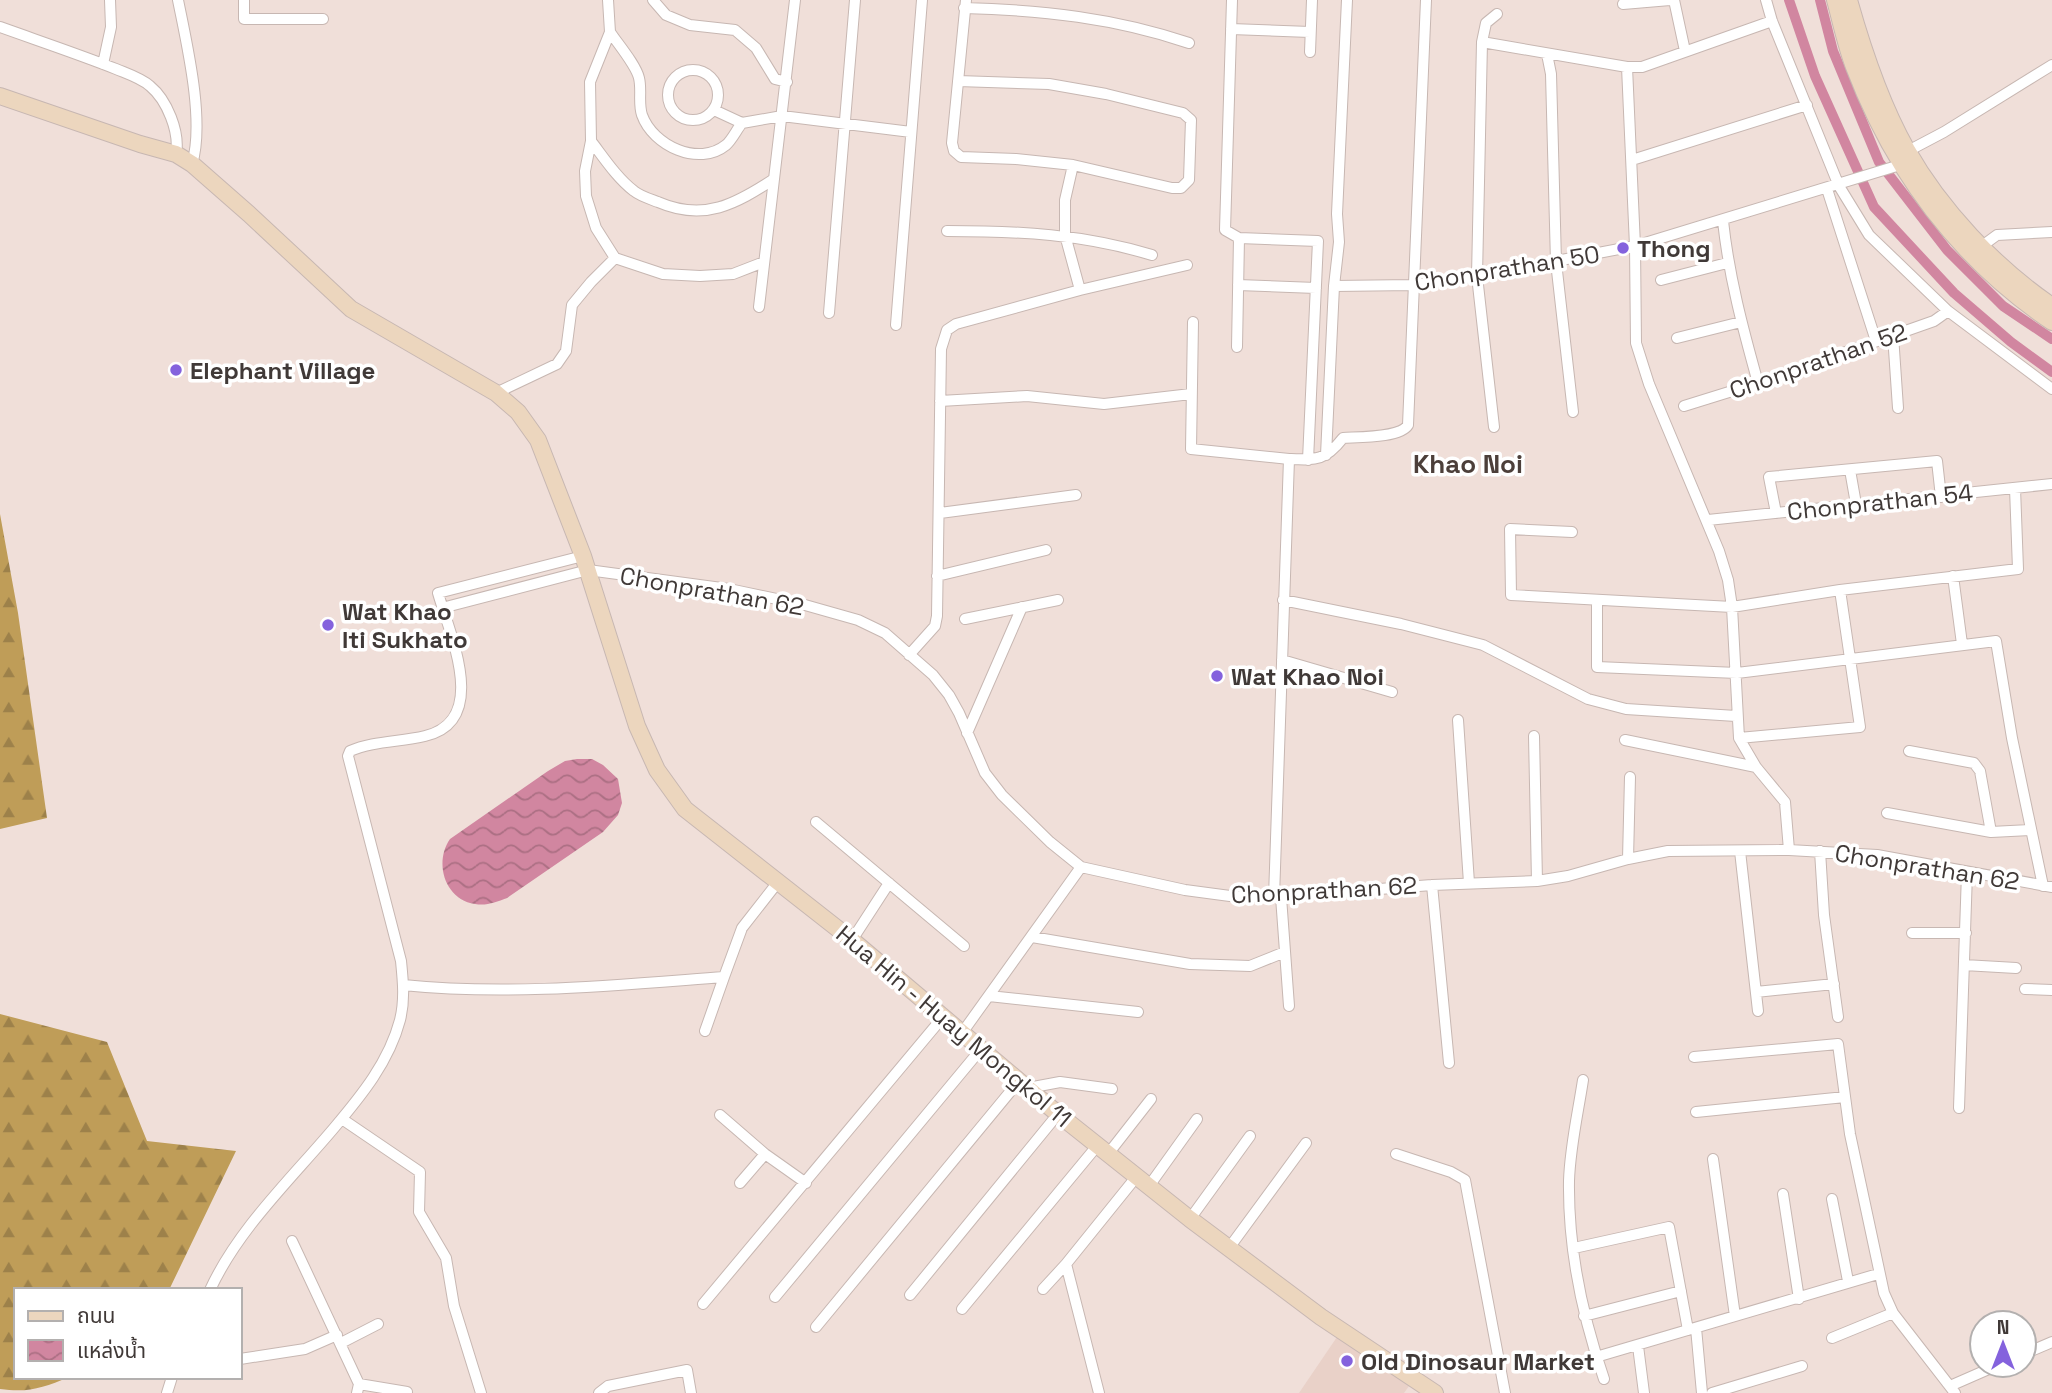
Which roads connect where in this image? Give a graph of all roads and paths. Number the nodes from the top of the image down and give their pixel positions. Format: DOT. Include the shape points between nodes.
graph roads {
  1 [pos="110,0"];
  2 [pos="178,0"];
  3 [pos="244,0"];
  4 [pos="608,0"];
  5 [pos="653,0"];
  6 [pos="795,0"];
  7 [pos="855,0"];
  8 [pos="922,0"];
  9 [pos="1232,0"];
  10 [pos="1312,0"];
  11 [pos="1347,0"];
  12 [pos="1426,0"];
  13 [pos="1672,0"];
  14 [pos="1766,0"];
  15 [pos="1835,0"];
  16 [pos="1849,0"];
  17 [pos="965,4"];
  18 [pos="1623,4"];
  19 [pos="1497,14"];
  20 [pos="323,19"];
  21 [pos="1772,21"];
  22 [pos="0,27"];
  23 [pos="1231,29"];
  24 [pos="610,32"];
  25 [pos="1310,32"];
  26 [pos="1482,42"];
  27 [pos="1189,43"];
  28 [pos="1685,51"];
  29 [pos="1310,52"];
  30 [pos="1547,54"];
  31 [pos="103,64"];
  32 [pos="2052,65"];
  33 [pos="1627,67"];
  34 [pos="958,81"];
  35 [pos="787,82"];
  36 [pos="0,96"];
  37 [pos="1807,105"];
  38 [pos="714,110"];
  39 [pos="782,116"];
  40 [pos="741,123"];
  41 [pos="846,123"];
  42 [pos="911,132"];
  43 [pos="591,141"];
  44 [pos="176,154"];
  45 [pos="1904,158"];
  46 [pos="1632,160"];
  47 [pos="192,163"];
  48 [pos="1073,165"];
  49 [pos="774,179"];
  50 [pos="1839,186"];
  51 [pos="1827,189"];
  52 [pos="1723,221"];
  53 [pos="947,231"];
  54 [pos="2052,233"];
  55 [pos="1065,235"];
  56 [pos="1239,238"];
  57 [pos="1635,246"];
  58 [pos="1982,246"];
  59 [pos="1152,255"];
  60 [pos="615,258"];
  61 [pos="764,262"];
  62 [pos="1556,262"];
  63 [pos="1727,263"];
  64 [pos="1187,265"];
  65 [pos="1477,276"];
  66 [pos="1661,280"];
  67 [pos="1238,285"];
  68 [pos="1413,285"];
  69 [pos="1334,286"];
  70 [pos="1316,288"];
  71 [pos="1080,289"];
  72 [pos="2052,306"];
  73 [pos="759,307"];
  74 [pos="1948,311"];
  75 [pos="829,313"];
  76 [pos="1194,322"];
  77 [pos="1741,322"];
  78 [pos="2052,322"];
  79 [pos="896,325"];
  80 [pos="1893,335"];
  81 [pos="1677,338"];
  82 [pos="1876,341"];
  83 [pos="1237,348"];
  84 [pos="1758,383"];
  85 [pos="2052,389"];
  86 [pos="496,393"];
  87 [pos="1191,394"];
  88 [pos="940,401"];
  89 [pos="1685,406"];
  90 [pos="1898,408"];
  91 [pos="1573,412"];
  92 [pos="1494,427"];
  93 [pos="1326,455"];
  94 [pos="1289,459"];
  95 [pos="1308,460"];
  96 [pos="1850,470"];
  97 [pos="2052,484"];
  98 [pos="2015,488"];
  99 [pos="1076,495"];
  100 [pos="1941,497"];
  101 [pos="1856,504"];
  102 [pos="940,513"];
  103 [pos="1776,513"];
  104 [pos="1708,520"];
  105 [pos="1572,532"];
  106 [pos="1046,550"];
  107 [pos="586,563"];
  108 [pos="937,576"];
  109 [pos="1953,576"];
  110 [pos="1840,590"];
  111 [pos="1058,600"];
  112 [pos="1283,600"];
  113 [pos="1597,600"];
  114 [pos="1022,607"];
  115 [pos="1732,607"];
  116 [pos="965,619"];
  117 [pos="1962,644"];
  118 [pos="909,655"];
  119 [pos="1851,659"];
  120 [pos="1282,660"];
  121 [pos="1737,673"];
  122 [pos="1392,692"];
  123 [pos="1737,716"];
  124 [pos="1458,720"];
  125 [pos="967,733"];
  126 [pos="1534,736"];
  127 [pos="1739,738"];
  128 [pos="1625,740"];
  129 [pos="1909,751"];
  130 [pos="1756,767"];
  131 [pos="1630,777"];
  132 [pos="1887,813"];
  133 [pos="816,822"];
  134 [pos="2030,830"];
  135 [pos="1991,832"];
  136 [pos="1789,849"];
  137 [pos="1820,850"];
  138 [pos="1740,851"];
  139 [pos="1628,859"];
  140 [pos="1081,867"];
  141 [pos="1967,873"];
  142 [pos="1537,881"];
  143 [pos="778,882"];
  144 [pos="889,883"];
  145 [pos="1469,883"];
  146 [pos="1432,885"];
  147 [pos="2048,886"];
  148 [pos="1278,897"];
  149 [pos="1912,933"];
  150 [pos="1966,933"];
  151 [pos="1032,937"];
  152 [pos="852,940"];
  153 [pos="964,946"];
  154 [pos="1286,952"];
  155 [pos="1964,965"];
  156 [pos="2016,968"];
  157 [pos="724,977"];
  158 [pos="1834,984"];
  159 [pos="403,985"];
  160 [pos="2025,989"];
  161 [pos="2052,990"];
  162 [pos="1756,992"];
  163 [pos="989,996"];
  164 [pos="1289,1006"];
  165 [pos="1758,1011"];
  166 [pos="1138,1012"];
  167 [pos="943,1017"];
  168 [pos="1838,1017"];
  169 [pos="705,1031"];
  170 [pos="962,1033"];
  171 [pos="981,1049"];
  172 [pos="1694,1057"];
  173 [pos="1449,1063"];
  174 [pos="1583,1080"];
  175 [pos="1023,1085"];
  176 [pos="1112,1089"];
  177 [pos="1845,1097"];
  178 [pos="1151,1099"];
  179 [pos="1959,1108"];
  180 [pos="1696,1112"];
  181 [pos="1058,1114"];
  182 [pos="720,1115"];
  183 [pos="342,1119"];
  184 [pos="1197,1119"];
  185 [pos="1250,1136"];
  186 [pos="1306,1143"];
  187 [pos="1103,1150"];
  188 [pos="765,1154"];
  189 [pos="1396,1154"];
  190 [pos="1713,1159"];
  191 [pos="1143,1181"];
  192 [pos="740,1184"];
  193 [pos="806,1184"];
  194 [pos="1783,1194"];
  195 [pos="1832,1199"];
  196 [pos="1190,1219"];
  197 [pos="292,1241"];
  198 [pos="1229,1248"];
  199 [pos="1574,1248"];
  200 [pos="1066,1264"];
  201 [pos="1878,1274"];
  202 [pos="1849,1281"];
  203 [pos="212,1288"];
  204 [pos="1043,1289"];
  205 [pos="1681,1291"];
  206 [pos="910,1295"];
  207 [pos="775,1297"];
  208 [pos="1800,1298"];
  209 [pos="703,1304"];
  210 [pos="962,1309"];
  211 [pos="1893,1313"];
  212 [pos="1735,1316"];
  213 [pos="1584,1317"];
  214 [pos="378,1324"];
  215 [pos="816,1327"];
  216 [pos="1692,1329"];
  217 [pos="1832,1338"];
  218 [pos="339,1339"];
  219 [pos="1638,1346"];
  220 [pos="1597,1357"];
  221 [pos="242,1359"];
  222 [pos="1802,1366"];
  223 [pos="1604,1379"];
  224 [pos="1972,1379"];
  225 [pos="639,1380"];
  226 [pos="358,1388"];
  227 [pos="1953,1389"];
  228 [pos="605,1391"];
  229 [pos="407,1392"];
  230 [pos="1431,1392"];
  231 [pos="481,1393"];
  232 [pos="641,1393"];
  233 [pos="691,1393"];
  234 [pos="1099,1393"];
  235 [pos="1505,1393"];
  236 [pos="1644,1393"];
  237 [pos="1702,1393"];
  238 [pos="1712,1393"];
  1 -- 31 [label="street" via="111,27"];
  2 -- 47 [label="street" via="194,94 197,147"];
  3 -- 20 [label="street" via="244,19"];
  4 -- 24 [label="street"];
  5 -- 35 [label="street" via="666,15 690,25 735,30 756,48 775,79"];
  6 -- 35 [label="street"];
  7 -- 41 [label="street"];
  8 -- 42 [label="street"];
  9 -- 23 [label="street"];
  10 -- 25 [label="street"];
  11 -- 69 [label="street"];
  12 -- 68 [label="street"];
  13 -- 18 [label="street"];
  13 -- 28 [label="street"];
  14 -- 21 [label="street"];
  15 -- 45 [label="street" via="1853,65 1877,121"];
  16 -- 45 [label="street"];
  17 -- 27 [label="street" via="1063,13 1130,25"];
  17 -- 34 [label="street"];
  19 -- 26 [label="street" via="1486,23"];
  21 -- 28 [label="street"];
  21 -- 37 [label="street"];
  22 -- 31 [label="street"];
  23 -- 25 [label="street"];
  23 -- 56 [label="street" via="1225,230"];
  24 -- 40 [label="street" via="639,77 642,115 665,143 687,154 706,154 727,145"];
  24 -- 43 [label="street" via="590,82"];
  25 -- 29 [label="street"];
  26 -- 30 [label="street"];
  26 -- 65 [label="street"];
  28 -- 33 [label="street" via="1642,67"];
  30 -- 33 [label="street"];
  30 -- 62 [label="street"];
  31 -- 44 [label="street" via="141,80 159,95 174,130"];
  32 -- 45 [label="street, Chonprathan 50"];
  33 -- 46 [label="street"];
  34 -- 48 [label="street" via="951,143 961,158"];
  34 -- 48 [label="street" via="1049,84 1183,113 1191,120 1190,176 1181,188"];
  35 -- 39 [label="street"];
  36 -- 44 [label="street, Hua Hin - Huay Mongkol 11"];
  37 -- 46 [label="street"];
  37 -- 50 [label="street"];
  38 -- 38 [label="street" via="698,120 680,116 669,104 672,81 686,71 709,75 718,90"];
  38 -- 40 [label="street"];
  39 -- 40 [label="street"];
  39 -- 41 [label="street"];
  39 -- 49 [label="street"];
  41 -- 42 [label="street"];
  41 -- 75 [label="street"];
  42 -- 79 [label="street"];
  43 -- 49 [label="street" via="635,192 673,209 707,211 740,201"];
  43 -- 60 [label="street" via="586,196 596,228"];
  44 -- 47 [label="street, Hua Hin - Huay Mongkol 11"];
  45 -- 50 [label="street, Chonprathan 50"];
  45 -- 58 [label="street"];
  45 -- 78 [label="street" via="1933,211 1969,253 2022,302"];
  46 -- 57 [label="street"];
  47 -- 86 [label="street, Hua Hin - Huay Mongkol 11" via="351,309"];
  48 -- 55 [label="street" via="1065,200"];
  49 -- 61 [label="street"];
  50 -- 51 [label="street, Chonprathan 50"];
  50 -- 74 [label="street" via="1869,235"];
  51 -- 52 [label="street, Chonprathan 50"];
  51 -- 82 [label="street"];
  52 -- 57 [label="street, Chonprathan 50"];
  52 -- 63 [label="street"];
  53 -- 55 [label="street"];
  54 -- 58 [label="street" via="1997,235"];
  55 -- 59 [label="street"];
  55 -- 71 [label="street"];
  56 -- 67 [label="street"];
  56 -- 70 [label="street" via="1318,241"];
  57 -- 62 [label="street, Chonprathan 50"];
  57 -- 104 [label="street" via="1636,343"];
  58 -- 72 [label="street"];
  60 -- 61 [label="street" via="663,274 700,276 733,274"];
  60 -- 86 [label="street" via="572,305 566,351 557,364"];
  61 -- 73 [label="street"];
  62 -- 65 [label="street, Chonprathan 50"];
  62 -- 91 [label="street"];
  63 -- 66 [label="street"];
  63 -- 77 [label="street"];
  64 -- 71 [label="street"];
  65 -- 68 [label="street, Chonprathan 50"];
  65 -- 92 [label="street"];
  67 -- 70 [label="street"];
  67 -- 83 [label="street"];
  68 -- 69 [label="street, Chonprathan 50"];
  68 -- 93 [label="street" via="1408,425 1391,434 1343,438"];
  69 -- 93 [label="street"];
  70 -- 95 [label="street"];
  71 -- 88 [label="street" via="947,330 941,349"];
  74 -- 80 [label="street, Chonprathan 52" via="1934,321"];
  74 -- 85 [label="street"];
  76 -- 87 [label="street"];
  77 -- 81 [label="street"];
  77 -- 84 [label="street"];
  80 -- 82 [label="street, Chonprathan 52"];
  80 -- 90 [label="street"];
  82 -- 84 [label="street, Chonprathan 52"];
  84 -- 89 [label="street, Chonprathan 52"];
  86 -- 107 [label="street, Hua Hin - Huay Mongkol 11" via="538,440"];
  87 -- 88 [label="street" via="1104,404 1027,396"];
  87 -- 94 [label="street" via="1191,449"];
  88 -- 102 [label="street"];
  93 -- 95 [label="street"];
  94 -- 95 [label="street"];
  94 -- 112 [label="street"];
  96 -- 100 [label="street" via="1937,461"];
  96 -- 101 [label="street"];
  96 -- 103 [label="street" via="1769,477"];
  97 -- 98 [label="street, Chonprathan 54"];
  98 -- 100 [label="street, Chonprathan 54"];
  98 -- 109 [label="street" via="2018,569"];
  99 -- 102 [label="street"];
  100 -- 101 [label="street, Chonprathan 54"];
  101 -- 103 [label="street, Chonprathan 54"];
  102 -- 108 [label="street"];
  103 -- 104 [label="street, Chonprathan 54"];
  104 -- 115 [label="street"];
  105 -- 113 [label="street" via="1510,529 1511,595"];
  106 -- 108 [label="street"];
  107 -- 118 [label="street, Chonprathan 62" via="806,605 858,620 885,634"];
  107 -- 143 [label="street, Hua Hin - Huay Mongkol 11" via="625,689 657,769 685,809"];
  107 -- 159 [label="street" via="438,593 460,671 457,715 428,736 350,751"];
  108 -- 118 [label="street" via="934,626"];
  109 -- 110 [label="street"];
  109 -- 117 [label="street"];
  110 -- 115 [label="street"];
  110 -- 119 [label="street"];
  111 -- 114 [label="street"];
  112 -- 120 [label="street"];
  112 -- 123 [label="street" via="1483,645 1588,699 1626,709"];
  113 -- 115 [label="street"];
  113 -- 121 [label="street" via="1597,667"];
  114 -- 116 [label="street"];
  114 -- 125 [label="street"];
  115 -- 121 [label="street"];
  117 -- 119 [label="street"];
  117 -- 134 [label="street" via="1996,641"];
  118 -- 125 [label="street, Chonprathan 62" via="949,695"];
  119 -- 121 [label="street"];
  119 -- 127 [label="street" via="1860,727"];
  120 -- 122 [label="street"];
  120 -- 148 [label="street"];
  121 -- 123 [label="street"];
  123 -- 127 [label="street"];
  124 -- 145 [label="street"];
  125 -- 140 [label="street, Chonprathan 62" via="985,773 1002,795"];
  126 -- 142 [label="street"];
  127 -- 130 [label="street"];
  128 -- 130 [label="street"];
  129 -- 135 [label="street" via="1974,763 1980,771"];
  130 -- 136 [label="street" via="1784,802"];
  131 -- 139 [label="street"];
  132 -- 135 [label="street"];
  133 -- 144 [label="street"];
  134 -- 135 [label="street"];
  134 -- 147 [label="street"];
  136 -- 137 [label="street, Chonprathan 62"];
  136 -- 138 [label="street, Chonprathan 62"];
  137 -- 141 [label="street, Chonprathan 62" via="1877,855"];
  137 -- 158 [label="street"];
  138 -- 139 [label="street, Chonprathan 62" via="1668,852"];
  138 -- 162 [label="street"];
  139 -- 142 [label="street, Chonprathan 62"];
  140 -- 148 [label="street, Chonprathan 62" via="1185,890"];
  140 -- 151 [label="street"];
  141 -- 147 [label="street, Chonprathan 62"];
  141 -- 150 [label="street"];
  142 -- 145 [label="street, Chonprathan 62"];
  143 -- 152 [label="street, Hua Hin - Huay Mongkol 11"];
  143 -- 157 [label="street" via="742,928"];
  144 -- 152 [label="street"];
  144 -- 153 [label="street"];
  145 -- 146 [label="street, Chonprathan 62"];
  146 -- 148 [label="street, Chonprathan 62"];
  146 -- 173 [label="street"];
  148 -- 154 [label="street"];
  149 -- 150 [label="street"];
  150 -- 155 [label="street"];
  151 -- 154 [label="street" via="1190,964 1250,966"];
  151 -- 163 [label="street"];
  152 -- 167 [label="street, Hua Hin - Huay Mongkol 11"];
  154 -- 164 [label="street"];
  155 -- 156 [label="street"];
  155 -- 179 [label="street"];
  157 -- 159 [label="street" via="559,989 452,990"];
  157 -- 169 [label="street"];
  158 -- 162 [label="street"];
  158 -- 168 [label="street"];
  159 -- 183 [label="street" via="400,1019 390,1049"];
  160 -- 161 [label="street"];
  162 -- 165 [label="street"];
  163 -- 166 [label="street"];
  163 -- 170 [label="street"];
  167 -- 170 [label="street, Hua Hin - Huay Mongkol 11"];
  167 -- 193 [label="street"];
  170 -- 171 [label="street, Hua Hin - Huay Mongkol 11"];
  171 -- 175 [label="street, Hua Hin - Huay Mongkol 11"];
  171 -- 207 [label="street"];
  172 -- 177 [label="street" via="1838,1044"];
  174 -- 199 [label="street" via="1569,1179"];
  175 -- 176 [label="street" via="1060,1082"];
  175 -- 181 [label="street, Hua Hin - Huay Mongkol 11"];
  175 -- 215 [label="street"];
  177 -- 180 [label="street"];
  177 -- 201 [label="street"];
  178 -- 187 [label="street"];
  181 -- 187 [label="street, Hua Hin - Huay Mongkol 11"];
  181 -- 206 [label="street"];
  182 -- 188 [label="street"];
  183 -- 203 [label="street" via="244,1234"];
  183 -- 231 [label="street" via="420,1172 419,1212 446,1258 454,1306"];
  184 -- 191 [label="street"];
  185 -- 196 [label="street"];
  186 -- 198 [label="street"];
  187 -- 191 [label="street, Hua Hin - Huay Mongkol 11"];
  187 -- 210 [label="street"];
  188 -- 192 [label="street"];
  188 -- 193 [label="street"];
  189 -- 235 [label="street" via="1465,1180"];
  190 -- 212 [label="street"];
  191 -- 196 [label="street, Hua Hin - Huay Mongkol 11"];
  191 -- 200 [label="street"];
  193 -- 209 [label="street"];
  194 -- 208 [label="street"];
  195 -- 202 [label="street"];
  196 -- 198 [label="street, Hua Hin - Huay Mongkol 11"];
  197 -- 218 [label="street"];
  198 -- 230 [label="street, Hua Hin - Huay Mongkol 11"];
  199 -- 205 [label="street" via="1669,1227"];
  199 -- 213 [label="street"];
  200 -- 204 [label="street"];
  200 -- 234 [label="street"];
  201 -- 202 [label="street"];
  201 -- 211 [label="street"];
  202 -- 208 [label="street"];
  205 -- 213 [label="street"];
  205 -- 216 [label="street"];
  208 -- 212 [label="street"];
  211 -- 217 [label="street"];
  211 -- 227 [label="street"];
  212 -- 216 [label="street"];
  213 -- 220 [label="street"];
  214 -- 218 [label="street"];
  216 -- 219 [label="street"];
  216 -- 237 [label="street"];
  218 -- 221 [label="street"];
  218 -- 226 [label="street"];
  219 -- 220 [label="street"];
  219 -- 236 [label="street"];
  220 -- 223 [label="street"];
  222 -- 238 [label="street"];
  224 -- 227 [label="street"];
  225 -- 228 [label="street"];
  225 -- 232 [label="street"];
  225 -- 233 [label="street" via="687,1370"];
  226 -- 229 [label="street"];
}
